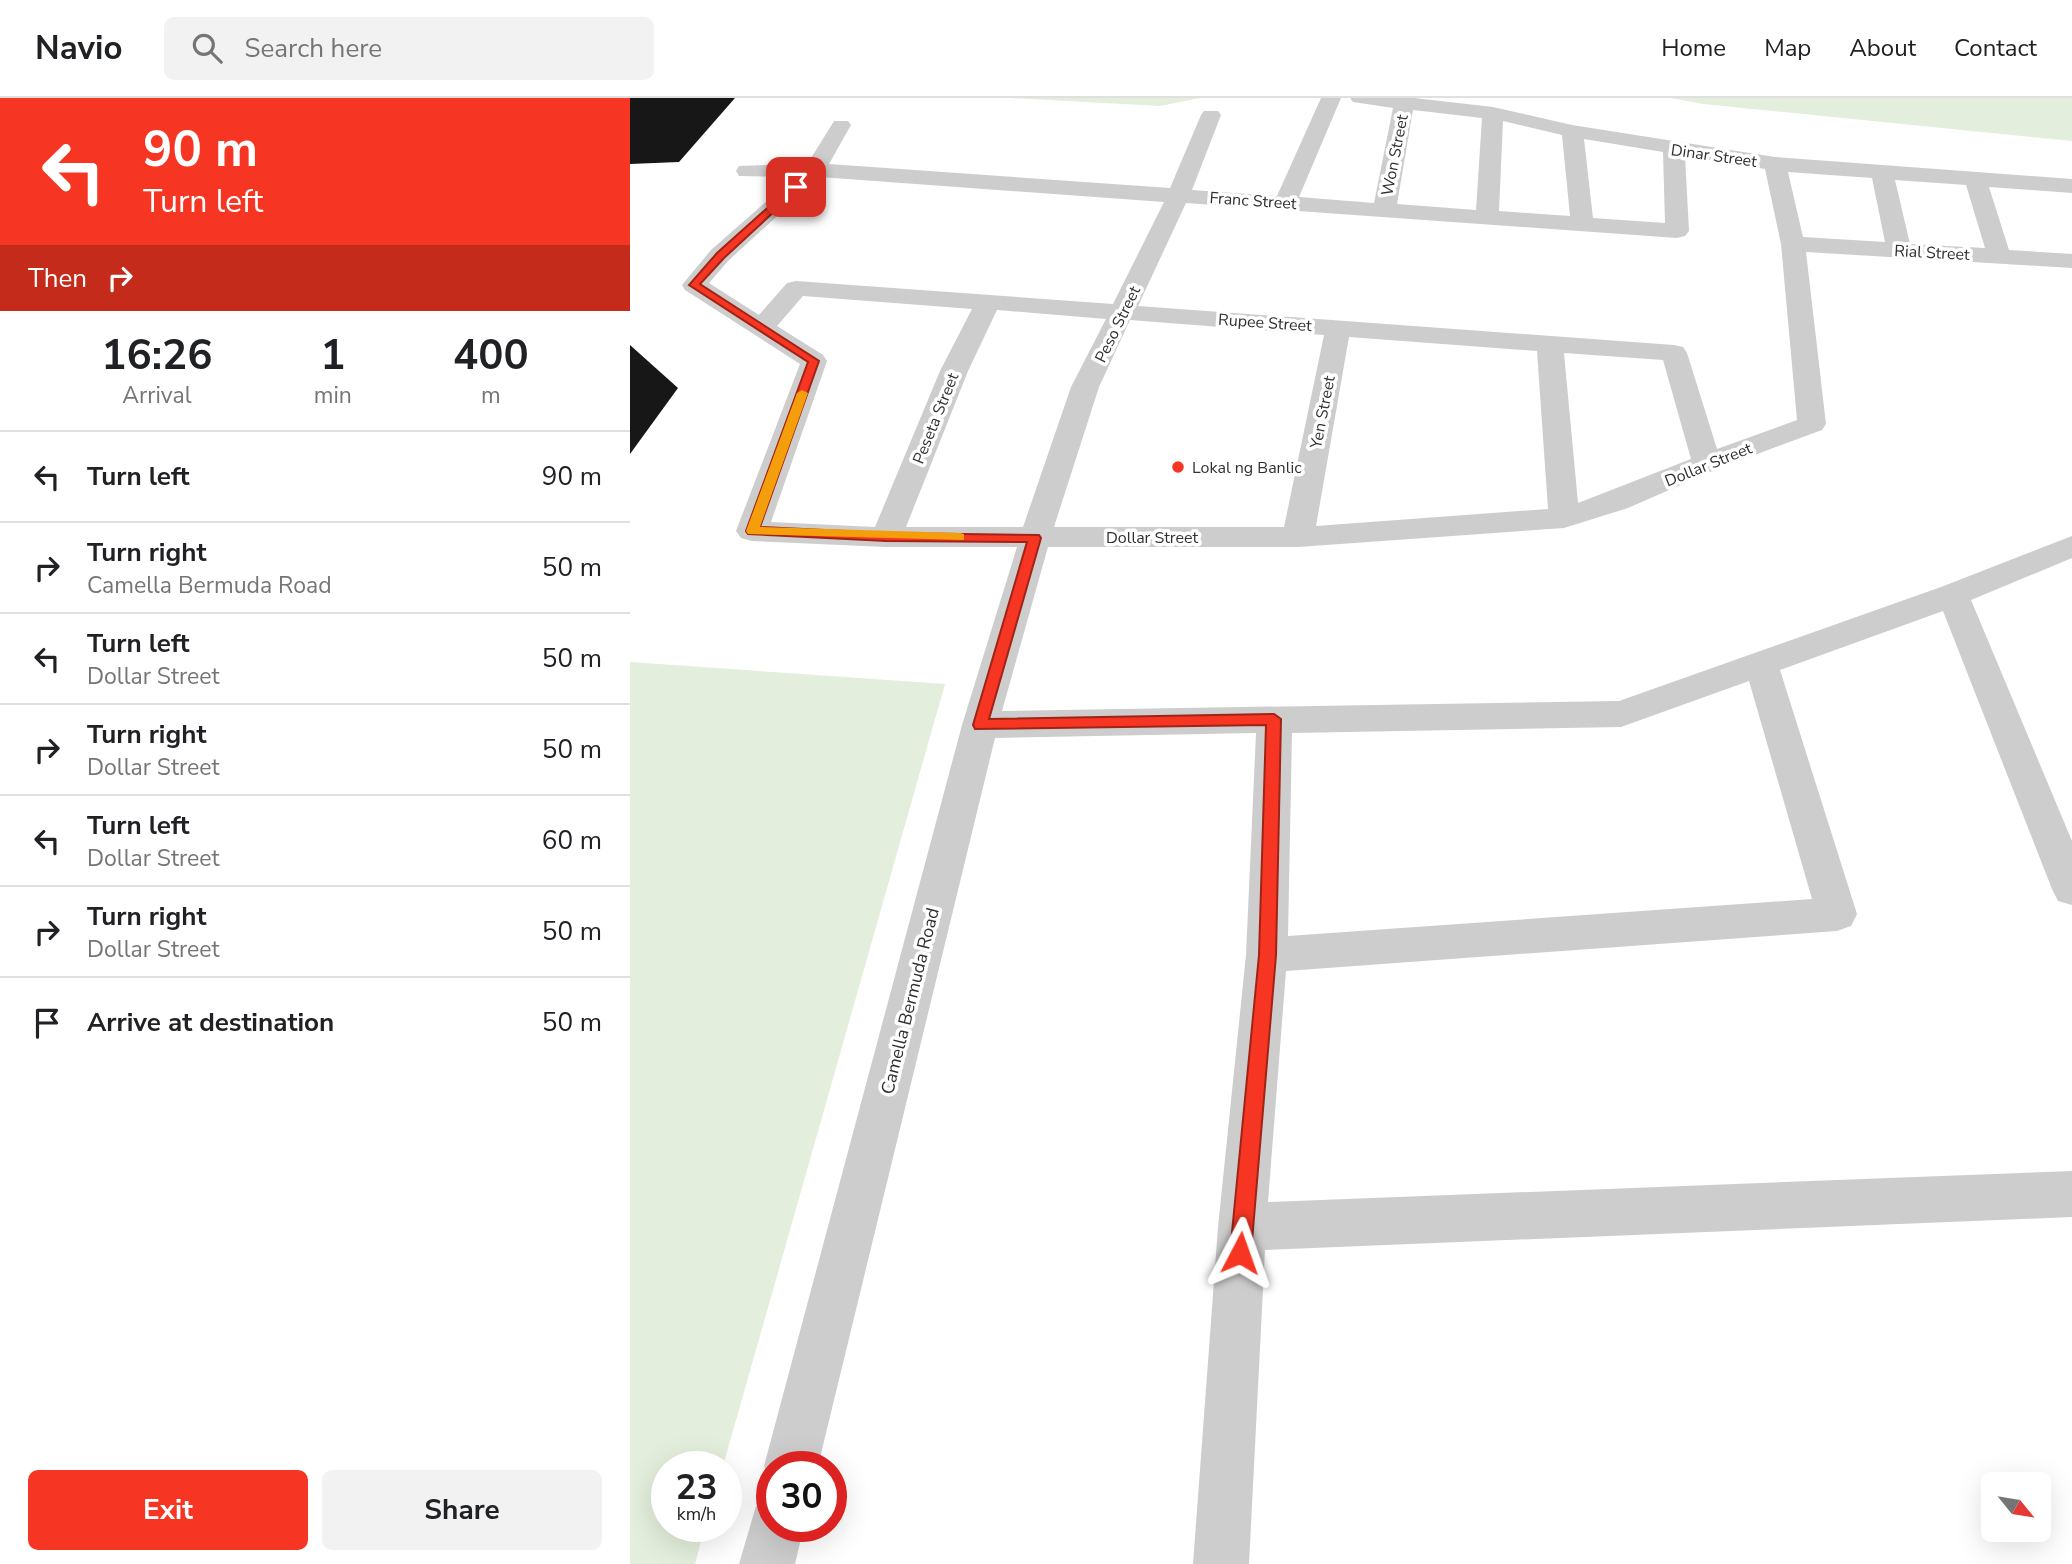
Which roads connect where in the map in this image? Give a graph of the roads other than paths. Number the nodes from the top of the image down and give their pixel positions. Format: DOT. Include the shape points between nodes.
graph roads {
  1 [pos="1331,98"];
  2 [pos="1360,98"];
  3 [pos="1404,101"];
  4 [pos="1493,113"];
  5 [pos="1211,115"];
  6 [pos="841,125"];
  7 [pos="1572,131"];
  8 [pos="1674,149"];
  9 [pos="1775,164"];
  10 [pos="816,170"];
  11 [pos="747,171"];
  12 [pos="1882,172"];
  13 [pos="1975,178"];
  14 [pos="2072,186"];
  15 [pos="1178,195"];
  16 [pos="1286,202"];
  17 [pos="1384,210"];
  18 [pos="1486,215"];
  19 [pos="1582,223"];
  20 [pos="1793,244"];
  21 [pos="1899,250"];
  22 [pos="1999,256"];
  23 [pos="2072,261"];
  24 [pos="988,302"];
  25 [pos="1124,311"];
  26 [pos="1338,328"];
  27 [pos="760,329"];
  28 [pos="1550,344"];
  29 [pos="1707,463"];
  30 [pos="1564,518"];
  31 [pos="886,537"];
  32 [pos="1298,537"];
  33 [pos="1035,538"];
  34 [pos="2072,546"];
  35 [pos="1953,594"];
  36 [pos="1761,663"];
  37 [pos="1274,719"];
  38 [pos="980,725"];
  39 [pos="2072,889"];
  40 [pos="1268,955"];
  41 [pos="2072,1194"];
  42 [pos="1242,1227"];
  43 [pos="795,1451"];
  44 [pos="772,1542"];
  45 [pos="766,1564"];
  46 [pos="1221,1564"];
  1 -- 16 [label="street"];
  2 -- 3 [label="street, Dinar Street"];
  3 -- 4 [label="street, Dinar Street"];
  3 -- 17 [label="street, Won Street"];
  4 -- 7 [label="street, Dinar Street"];
  4 -- 18 [label="street"];
  5 -- 15 [label="street, Peso Street"];
  6 -- 10 [label="street, Dollar Street"];
  7 -- 8 [label="street, Dinar Street"];
  7 -- 19 [label="street"];
  8 -- 9 [label="street, Dinar Street"];
  8 -- 19 [label="street, Franc Street" via="1677,231"];
  9 -- 12 [label="street, Dinar Street"];
  9 -- 20 [label="street, Dollar Street"];
  10 -- 11 [label="street, Franc Street"];
  10 -- 15 [label="street, Franc Street"];
  10 -- 27 [label="street, Dollar Street" via="694,285"];
  12 -- 13 [label="street, Dinar Street"];
  12 -- 21 [label="street"];
  13 -- 14 [label="street, Dinar Street"];
  13 -- 22 [label="street"];
  15 -- 16 [label="street, Franc Street"];
  15 -- 25 [label="street, Peso Street"];
  16 -- 17 [label="street, Franc Street"];
  17 -- 18 [label="street, Franc Street"];
  18 -- 19 [label="street, Franc Street"];
  20 -- 21 [label="street, Rial Street"];
  20 -- 29 [label="street, Dollar Street" via="1812,424"];
  21 -- 22 [label="street, Rial Street"];
  22 -- 23 [label="street, Rial Street"];
  24 -- 25 [label="street, Rupee Street"];
  24 -- 27 [label="street, Rupee Street" via="796,288"];
  24 -- 31 [label="street, Peseta Street" via="954,370"];
  25 -- 26 [label="street, Rupee Street"];
  25 -- 33 [label="street, Peso Street" via="1085,387"];
  26 -- 28 [label="street, Rupee Street"];
  26 -- 32 [label="street, Yen Street"];
  27 -- 31 [label="street, Dollar Street" via="814,361 752,531"];
  28 -- 29 [label="street, Rupee Street" via="1674,353"];
  28 -- 30 [label="street"];
  29 -- 30 [label="street, Dollar Street"];
  30 -- 32 [label="street, Dollar Street"];
  31 -- 33 [label="street, Dollar Street"];
  32 -- 33 [label="street, Dollar Street"];
  33 -- 38 [label="street, Camella Bermuda Road"];
  34 -- 35 [label="street"];
  35 -- 36 [label="street"];
  35 -- 39 [label="street"];
  36 -- 37 [label="street" via="1621,713"];
  36 -- 40 [label="street" via="1837,914"];
  37 -- 38 [label="street"];
  37 -- 40 [label="street"];
  38 -- 43 [label="street, Camella Bermuda Road"];
  40 -- 42 [label="street"];
  41 -- 42 [label="street"];
  42 -- 46 [label="street"];
  44 -- 45 [label="street"];
}
